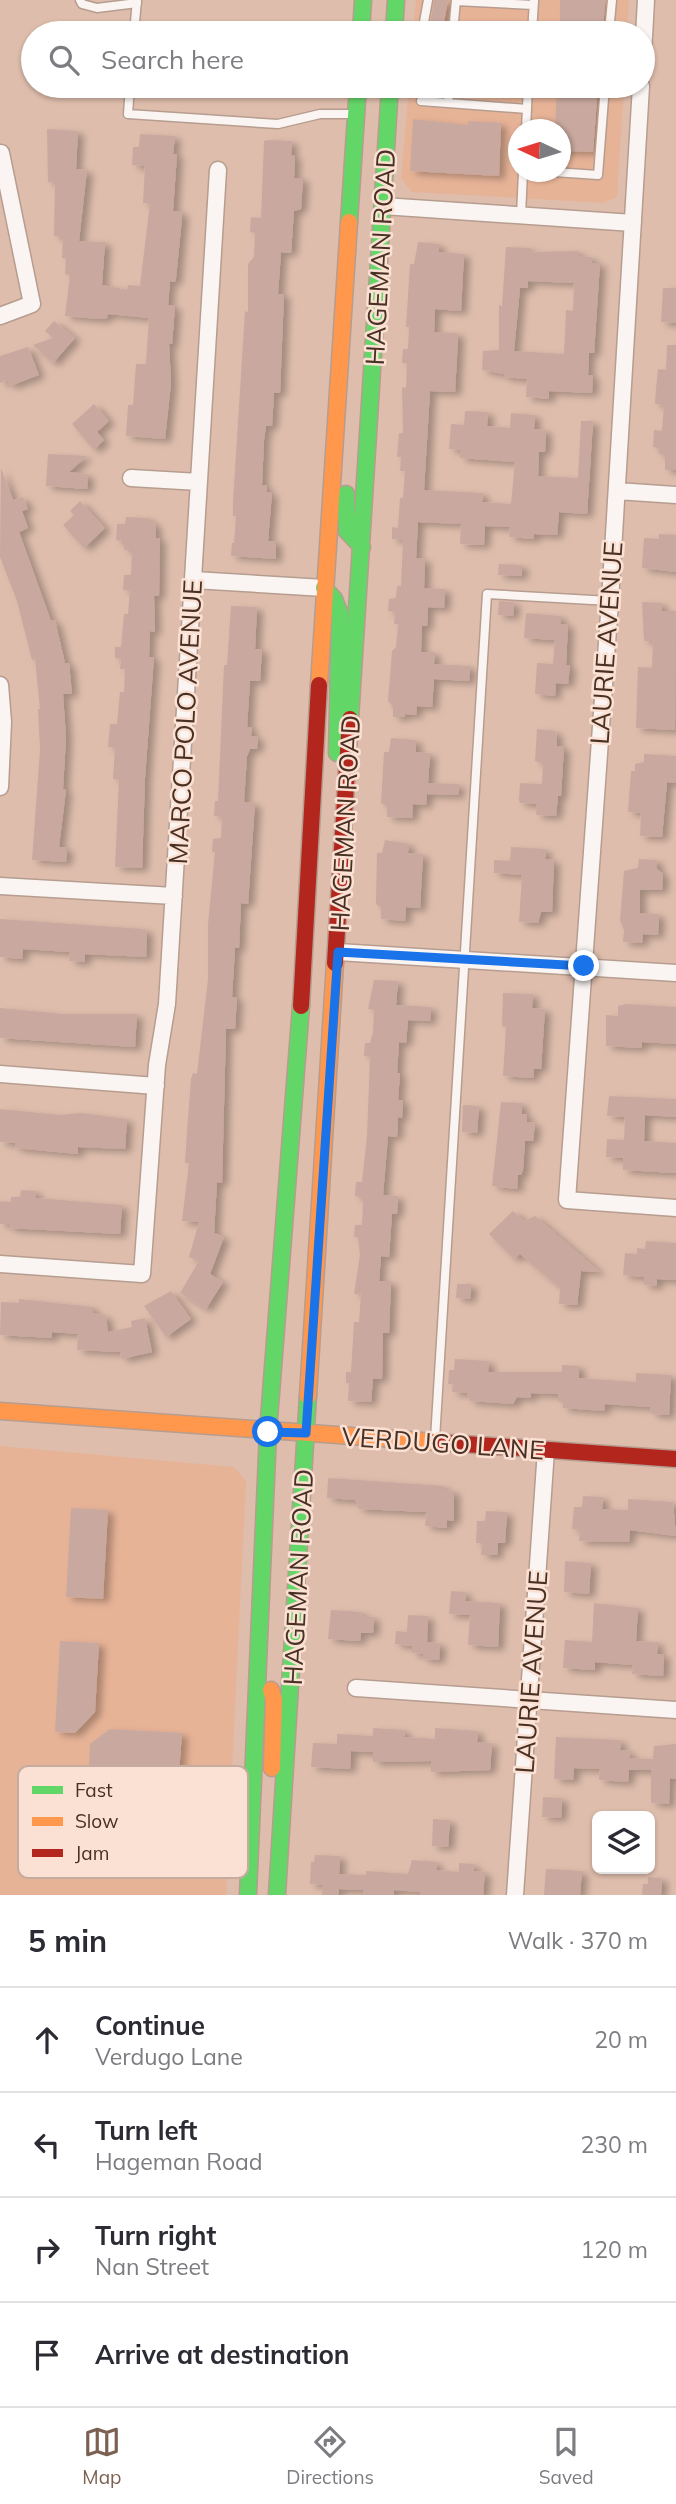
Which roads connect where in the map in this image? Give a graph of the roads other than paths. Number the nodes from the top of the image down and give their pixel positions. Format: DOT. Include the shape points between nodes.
graph roads {
  1 [pos="80,0"];
  2 [pos="396,0"];
  3 [pos="428,0"];
  4 [pos="612,0"];
  5 [pos="646,0"];
  6 [pos="137,1"];
  7 [pos="456,1"];
  8 [pos="534,3"];
  9 [pos="135,21"];
  10 [pos="395,21"];
  11 [pos="424,21"];
  12 [pos="454,21"];
  13 [pos="533,21"];
  14 [pos="610,21"];
  15 [pos="645,21"];
  16 [pos="129,98"];
  17 [pos="357,98"];
  18 [pos="368,98"];
  19 [pos="389,98"];
  20 [pos="449,98"];
  21 [pos="527,98"];
  22 [pos="604,98"];
  23 [pos="640,98"];
  24 [pos="421,101"];
  25 [pos="448,103"];
  26 [pos="527,109"];
  27 [pos="356,114"];
  28 [pos="527,119"];
  29 [pos="1,152"];
  30 [pos="218,170"];
  31 [pos="571,173"];
  32 [pos="523,182"];
  33 [pos="383,206"];
  34 [pos="521,215"];
  35 [pos="633,223"];
  36 [pos="0,316"];
  37 [pos="342,349"];
  38 [pos="131,478"];
  39 [pos="199,482"];
  40 [pos="617,491"];
  41 [pos="676,495"];
  42 [pos="362,547"];
  43 [pos="194,580"];
  44 [pos="324,588"];
  45 [pos="610,601"];
  46 [pos="0,685"];
  47 [pos="317,762"];
  48 [pos="0,787"];
  49 [pos="346,797"];
  50 [pos="0,886"];
  51 [pos="174,896"];
  52 [pos="338,952"];
  53 [pos="466,959"];
  54 [pos="584,966"];
  55 [pos="676,973"];
  56 [pos="0,1074"];
  57 [pos="156,1086"];
  58 [pos="676,1208"];
  59 [pos="0,1264"];
  60 [pos="0,1411"];
  61 [pos="268,1432"];
  62 [pos="306,1433"];
  63 [pos="435,1441"];
  64 [pos="547,1450"];
  65 [pos="676,1459"];
  66 [pos="260,1678"];
  67 [pos="356,1688"];
  68 [pos="529,1700"];
  69 [pos="676,1710"];
  70 [pos="252,1794"];
  71 [pos="282,1818"];
  72 [pos="248,1895"];
  73 [pos="261,1895"];
  74 [pos="277,1895"];
  75 [pos="515,1895"];
  1 -- 6 [label="lane" via="97,8"];
  2 -- 10 [label="main road"];
  3 -- 11 [label="lane"];
  4 -- 14 [label="lane"];
  5 -- 15 [label="street"];
  6 -- 9 [label="lane"];
  7 -- 8 [label="lane"];
  7 -- 12 [label="lane"];
  8 -- 13 [label="lane"];
  16 -- 27 [label="lane" via="128,114 278,124 320,114"];
  17 -- 27 [label="main road, HAGEMAN ROAD"];
  18 -- 33 [label="main road" via="365,190"];
  19 -- 33 [label="main road, HAGEMAN ROAD"];
  20 -- 25 [label="lane"];
  21 -- 26 [label="lane"];
  22 -- 31 [label="lane" via="598,175"];
  23 -- 35 [label="street, LAURIE AVENUE"];
  24 -- 25 [label="lane"];
  25 -- 26 [label="lane"];
  26 -- 28 [label="lane"];
  27 -- 37 [label="main road, HAGEMAN ROAD"];
  29 -- 36 [label="street" via="32,304"];
  30 -- 39 [label="street, MARCO POLO AVENUE"];
  32 -- 34 [label="lane"];
  33 -- 34 [label="street"];
  33 -- 42 [label="main road, HAGEMAN ROAD"];
  34 -- 35 [label="street"];
  35 -- 40 [label="street, LAURIE AVENUE"];
  37 -- 42 [label="main road" via="351,401 344,530"];
  37 -- 44 [label="main road, HAGEMAN ROAD"];
  38 -- 39 [label="street"];
  39 -- 43 [label="street, MARCO POLO AVENUE"];
  40 -- 41 [label="street"];
  40 -- 45 [label="street, LAURIE AVENUE"];
  42 -- 49 [label="main road, HAGEMAN ROAD"];
  43 -- 44 [label="street"];
  43 -- 51 [label="street, MARCO POLO AVENUE"];
  44 -- 47 [label="main road, HAGEMAN ROAD"];
  44 -- 49 [label="main road" via="340,614 335,741"];
  45 -- 53 [label="lane" via="487,594"];
  45 -- 54 [label="street, LAURIE AVENUE"];
  46 -- 48 [label="street"];
  47 -- 52 [label="main road" via="327,813 321,937 328,948"];
  47 -- 61 [label="main road, HAGEMAN ROAD"];
  49 -- 52 [label="main road, HAGEMAN ROAD"];
  50 -- 51 [label="street"];
  51 -- 57 [label="street, MARCO POLO AVENUE"];
  52 -- 53 [label="street"];
  52 -- 62 [label="main road, HAGEMAN ROAD"];
  53 -- 54 [label="street"];
  53 -- 63 [label="lane"];
  54 -- 55 [label="street"];
  54 -- 58 [label="street, LAURIE AVENUE" via="567,1200"];
  56 -- 57 [label="street"];
  57 -- 59 [label="street, MARCO POLO AVENUE" via="142,1274"];
  60 -- 61 [label="main road, VERDUGO LANE"];
  61 -- 62 [label="main road, VERDUGO LANE"];
  61 -- 66 [label="main road, HAGEMAN ROAD"];
  62 -- 63 [label="main road, VERDUGO LANE"];
  62 -- 71 [label="main road, HAGEMAN ROAD"];
  63 -- 64 [label="main road, VERDUGO LANE"];
  64 -- 65 [label="main road, VERDUGO LANE"];
  64 -- 68 [label="street, LAURIE AVENUE"];
  66 -- 70 [label="main road, HAGEMAN ROAD"];
  66 -- 71 [label="main road" via="274,1700 271,1776"];
  67 -- 68 [label="street"];
  68 -- 69 [label="street"];
  68 -- 75 [label="street, LAURIE AVENUE"];
  70 -- 72 [label="main road, HAGEMAN ROAD"];
  70 -- 73 [label="main road" via="263,1827"];
  71 -- 74 [label="main road, HAGEMAN ROAD"];
}
